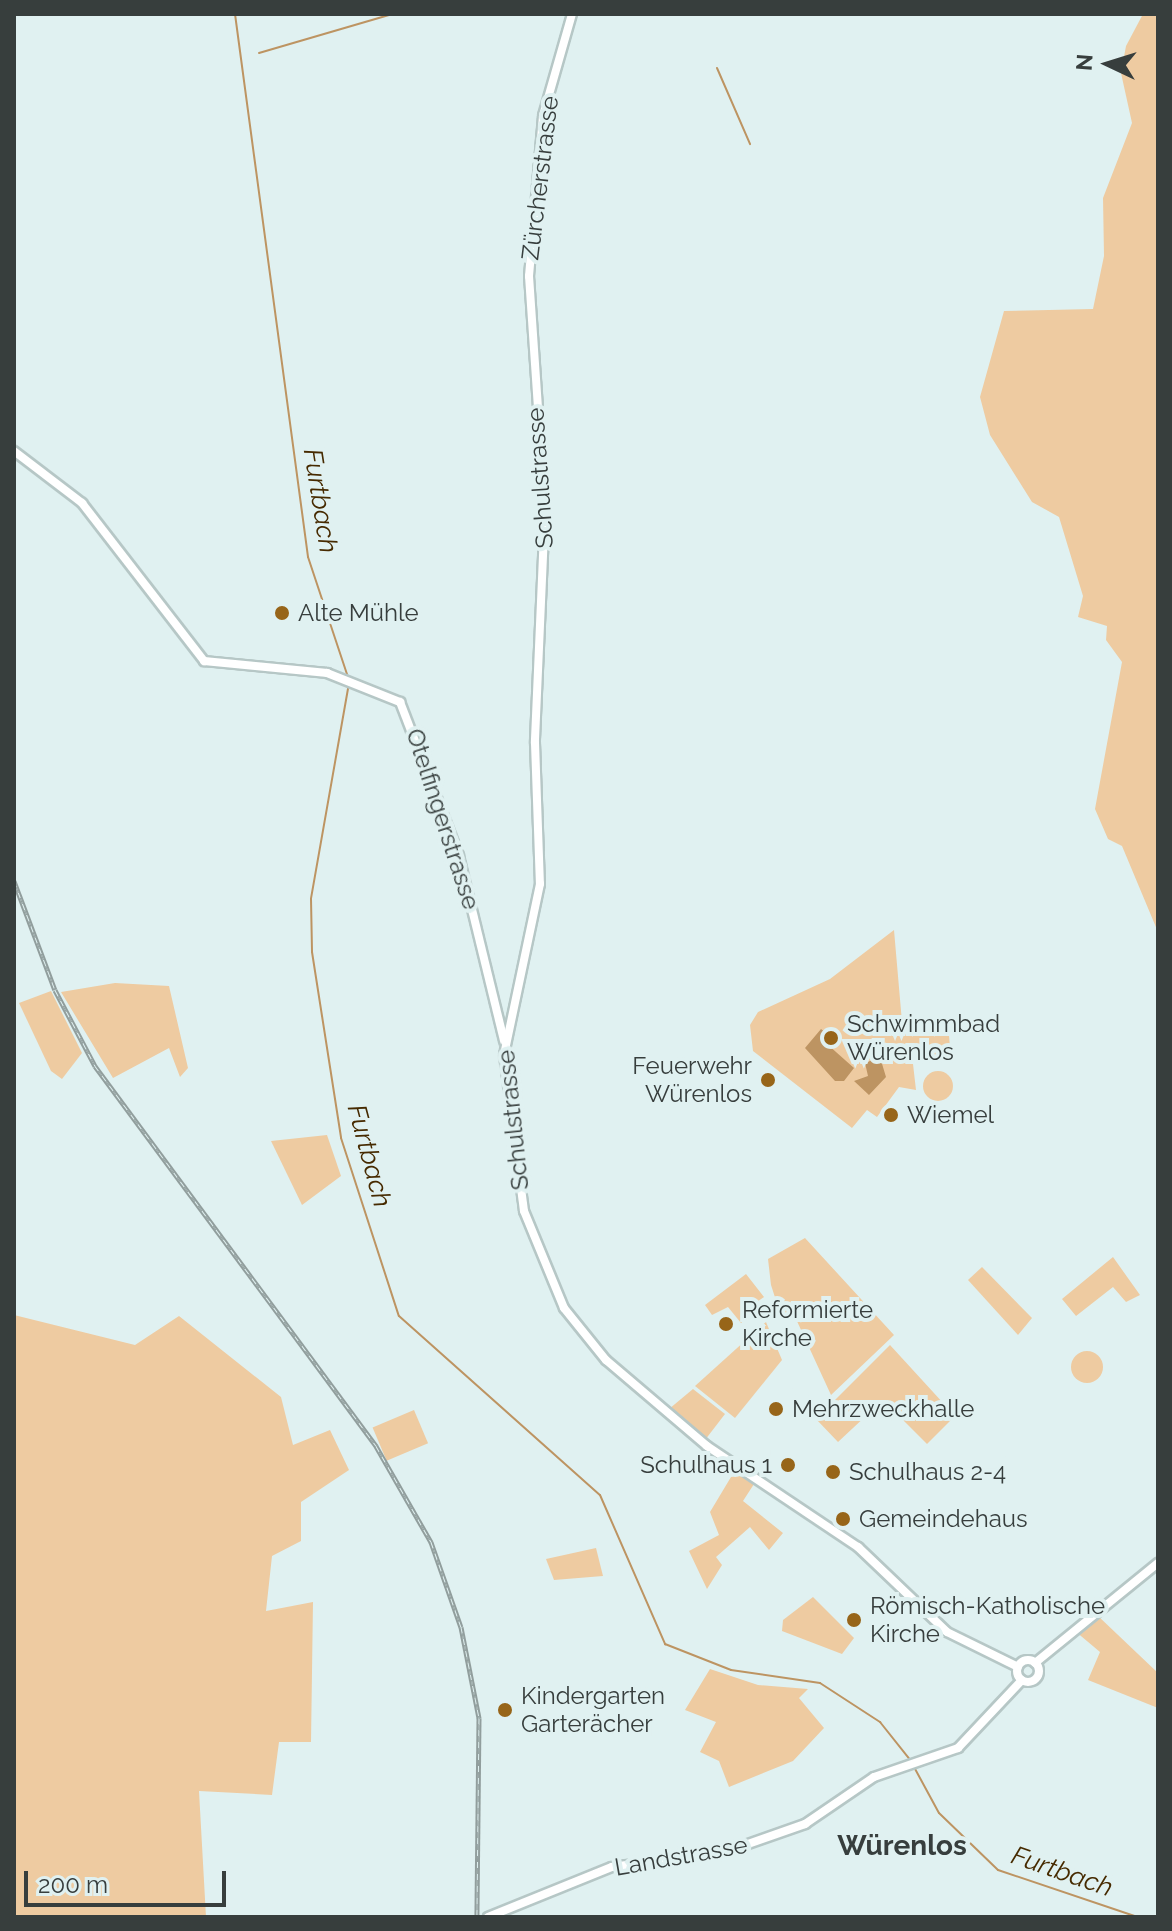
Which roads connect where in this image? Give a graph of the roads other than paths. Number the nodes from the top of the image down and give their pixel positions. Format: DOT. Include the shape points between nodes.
graph roads {
  1 [pos="572,14"];
  2 [pos="529,345"];
  3 [pos="14,451"];
  4 [pos="504,1041"];
  5 [pos="1158,1563"];
  6 [pos="1035,1663"];
  7 [pos="1018,1667"];
  8 [pos="1022,1680"];
  9 [pos="488,1917"];
  1 -- 2 [label="street, Zürcherstrasse" via="541,133"];
  2 -- 4 [label="street, Schulstrasse" via="545,510 535,735 540,884"];
  3 -- 4 [label="street, Otelfingerstrasse" via="82,503 204,661 343,678 397,698 418,735 468,887"];
  4 -- 7 [label="street, Schulstrasse" via="511,1145 526,1219 547,1276 589,1342 707,1446 858,1547 947,1632"];
  5 -- 6 [label="street"];
  6 -- 7 [label="street"];
  6 -- 8 [label="street, Landstrasse" via="1036,1679"];
  7 -- 8 [label="street"];
  8 -- 9 [label="street, Landstrasse" via="958,1748 874,1777 805,1824 749,1846 612,1867"];
}
